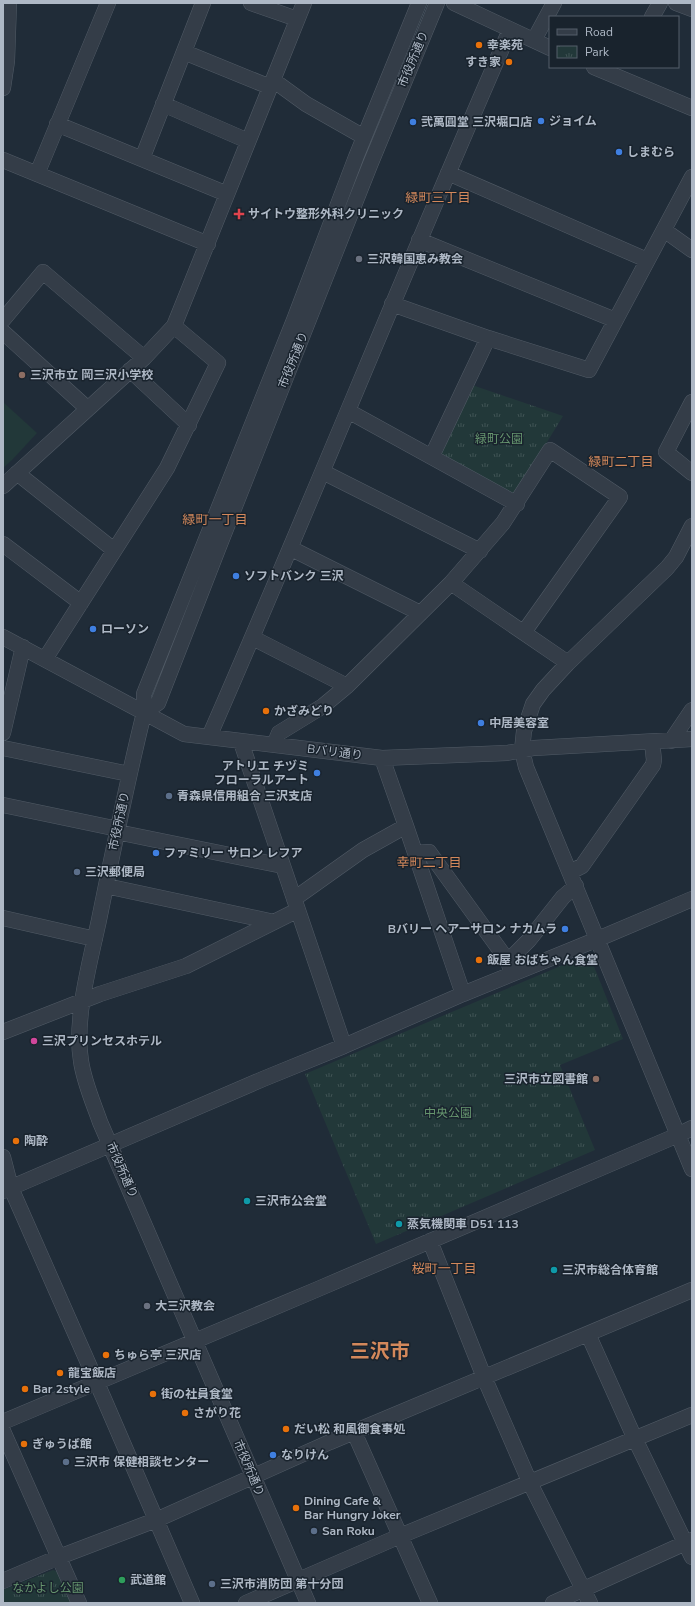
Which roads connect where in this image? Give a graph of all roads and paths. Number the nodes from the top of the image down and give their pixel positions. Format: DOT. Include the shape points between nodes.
graph roads {
  1 [pos="9,3"];
  2 [pos="108,3"];
  3 [pos="203,3"];
  4 [pos="251,3"];
  5 [pos="304,3"];
  6 [pos="419,3"];
  7 [pos="437,3"];
  8 [pos="454,3"];
  9 [pos="554,3"];
  10 [pos="660,3"];
  11 [pos="676,3"];
  12 [pos="692,10"];
  13 [pos="653,16"];
  14 [pos="297,19"];
  15 [pos="510,30"];
  16 [pos="6,31"];
  17 [pos="534,40"];
  18 [pos="549,48"];
  19 [pos="184,52"];
  20 [pos="599,68"];
  21 [pos="621,72"];
  22 [pos="272,84"];
  23 [pos="3,88"];
  24 [pos="163,104"];
  25 [pos="692,108"];
  26 [pos="57,124"];
  27 [pos="364,137"];
  28 [pos="248,141"];
  29 [pos="142,159"];
  30 [pos="3,160"];
  31 [pos="448,173"];
  32 [pos="37,174"];
  33 [pos="692,177"];
  34 [pos="227,194"];
  35 [pos="664,230"];
  36 [pos="419,240"];
  37 [pos="208,244"];
  38 [pos="692,250"];
  39 [pos="648,260"];
  40 [pos="392,304"];
  41 [pos="3,320"];
  42 [pos="615,320"];
  43 [pos="174,326"];
  44 [pos="3,332"];
  45 [pos="488,338"];
  46 [pos="144,358"];
  47 [pos="130,370"];
  48 [pos="692,402"];
  49 [pos="88,409"];
  50 [pos="348,411"];
  51 [pos="189,426"];
  52 [pos="432,456"];
  53 [pos="323,472"];
  54 [pos="17,473"];
  55 [pos="692,473"];
  56 [pos="3,486"];
  57 [pos="517,504"];
  58 [pos="692,526"];
  59 [pos="3,544"];
  60 [pos="688,547"];
  61 [pos="290,548"];
  62 [pos="114,550"];
  63 [pos="480,551"];
  64 [pos="451,583"];
  65 [pos="81,603"];
  66 [pos="420,613"];
  67 [pos="524,632"];
  68 [pos="3,637"];
  69 [pos="253,638"];
  70 [pos="22,647"];
  71 [pos="45,659"];
  72 [pos="568,663"];
  73 [pos="346,686"];
  74 [pos="8,689"];
  75 [pos="692,710"];
  76 [pos="144,712"];
  77 [pos="3,733"];
  78 [pos="209,737"];
  79 [pos="692,740"];
  80 [pos="671,741"];
  81 [pos="241,742"];
  82 [pos="652,742"];
  83 [pos="274,745"];
  84 [pos="3,748"];
  85 [pos="522,750"];
  86 [pos="382,758"];
  87 [pos="129,774"];
  88 [pos="3,805"];
  89 [pos="406,826"];
  90 [pos="117,831"];
  91 [pos="415,853"];
  92 [pos="283,866"];
  93 [pos="570,872"];
  94 [pos="106,886"];
  95 [pos="576,886"];
  96 [pos="692,899"];
  97 [pos="296,904"];
  98 [pos="3,918"];
  99 [pos="274,922"];
  100 [pos="95,939"];
  101 [pos="598,939"];
  102 [pos="510,967"];
  103 [pos="463,994"];
  104 [pos="83,1002"];
  105 [pos="3,1032"];
  106 [pos="344,1046"];
  107 [pos="692,1128"];
  108 [pos="678,1135"];
  109 [pos="111,1145"];
  110 [pos="3,1157"];
  111 [pos="692,1169"];
  112 [pos="7,1190"];
  113 [pos="430,1241"];
  114 [pos="692,1290"];
  115 [pos="588,1334"];
  116 [pos="196,1341"];
  117 [pos="484,1377"];
  118 [pos="97,1382"];
  119 [pos="692,1414"];
  120 [pos="3,1422"];
  121 [pos="3,1431"];
  122 [pos="354,1432"];
  123 [pos="635,1439"];
  124 [pos="253,1476"];
  125 [pos="530,1483"];
  126 [pos="156,1520"];
  127 [pos="400,1536"];
  128 [pos="689,1542"];
  129 [pos="59,1557"];
  130 [pos="692,1557"];
  131 [pos="3,1581"];
  132 [pos="298,1581"];
  133 [pos="586,1596"];
  134 [pos="79,1603"];
  135 [pos="192,1603"];
  136 [pos="246,1603"];
  137 [pos="308,1603"];
  138 [pos="430,1603"];
  139 [pos="553,1603"];
  1 -- 16 [label="street"];
  2 -- 26 [label="street"];
  3 -- 19 [label="street"];
  4 -- 14 [label="street"];
  5 -- 14 [label="street"];
  6 -- 27 [label="street, 市役所通り"];
  7 -- 76 [label="street, 市役所通り" via="370,165 158,703"];
  8 -- 15 [label="street"];
  9 -- 17 [label="street"];
  10 -- 13 [label="street"];
  11 -- 12 [label="street"];
  14 -- 22 [label="street"];
  15 -- 17 [label="street"];
  15 -- 31 [label="street"];
  16 -- 23 [label="street" via="8,61"];
  17 -- 18 [label="street"];
  19 -- 22 [label="street"];
  19 -- 24 [label="street"];
  20 -- 21 [label="street"];
  21 -- 25 [label="street"];
  22 -- 27 [label="street"];
  22 -- 28 [label="street"];
  24 -- 28 [label="street"];
  24 -- 29 [label="street"];
  26 -- 29 [label="street"];
  26 -- 32 [label="street"];
  27 -- 76 [label="street, 市役所通り" via="144,694"];
  28 -- 34 [label="street"];
  29 -- 34 [label="street"];
  30 -- 32 [label="street"];
  31 -- 36 [label="street"];
  31 -- 39 [label="street"];
  32 -- 37 [label="street"];
  33 -- 35 [label="street"];
  34 -- 37 [label="street"];
  35 -- 38 [label="street"];
  35 -- 39 [label="street"];
  36 -- 40 [label="street"];
  36 -- 42 [label="street"];
  37 -- 43 [label="street"];
  39 -- 42 [label="street"];
  40 -- 45 [label="street"];
  40 -- 50 [label="street"];
  41 -- 46 [label="street" via="43,272"];
  42 -- 45 [label="street" via="589,370"];
  43 -- 46 [label="street"];
  43 -- 51 [label="street" via="218,363"];
  44 -- 49 [label="street"];
  45 -- 52 [label="street"];
  46 -- 47 [label="street"];
  47 -- 49 [label="street"];
  47 -- 51 [label="street"];
  48 -- 55 [label="street" via="666,452"];
  49 -- 54 [label="street"];
  50 -- 52 [label="street"];
  50 -- 53 [label="street"];
  51 -- 62 [label="street" via="167,468"];
  52 -- 57 [label="street"];
  53 -- 61 [label="street"];
  53 -- 63 [label="street"];
  54 -- 56 [label="street"];
  54 -- 62 [label="street"];
  57 -- 63 [label="street"];
  57 -- 67 [label="street" via="550,450 620,497"];
  58 -- 60 [label="street"];
  59 -- 65 [label="street"];
  60 -- 72 [label="street"];
  61 -- 66 [label="street"];
  61 -- 69 [label="street"];
  62 -- 65 [label="street"];
  63 -- 64 [label="street"];
  64 -- 66 [label="street"];
  64 -- 67 [label="street"];
  65 -- 71 [label="street"];
  66 -- 73 [label="street"];
  67 -- 72 [label="street"];
  68 -- 70 [label="street, Bバリ通り"];
  69 -- 73 [label="street"];
  69 -- 78 [label="street"];
  70 -- 71 [label="street, Bバリ通り"];
  70 -- 74 [label="street"];
  71 -- 76 [label="street, Bバリ通り"];
  72 -- 85 [label="street" via="542,690 533,704 524,731"];
  73 -- 83 [label="street" via="323,706 279,733"];
  74 -- 77 [label="street"];
  75 -- 80 [label="street"];
  76 -- 78 [label="street, Bバリ通り" via="184,734"];
  76 -- 87 [label="street, 市役所通り"];
  78 -- 81 [label="street, Bバリ通り"];
  79 -- 80 [label="street, Bバリ通り"];
  80 -- 82 [label="street, Bバリ通り"];
  81 -- 83 [label="street, Bバリ通り"];
  81 -- 92 [label="street"];
  82 -- 85 [label="street, Bバリ通り"];
  82 -- 93 [label="street" via="652,765 582,866"];
  83 -- 86 [label="street, Bバリ通り"];
  84 -- 87 [label="street"];
  85 -- 86 [label="street, Bバリ通り" via="507,753"];
  85 -- 93 [label="street" via="526,766"];
  86 -- 89 [label="street"];
  87 -- 90 [label="street, 市役所通り"];
  88 -- 90 [label="street"];
  89 -- 91 [label="street"];
  89 -- 97 [label="street" via="363,850"];
  90 -- 92 [label="street"];
  90 -- 94 [label="street, 市役所通り"];
  91 -- 102 [label="street" via="429,852"];
  91 -- 103 [label="street"];
  92 -- 97 [label="street"];
  93 -- 95 [label="street"];
  94 -- 99 [label="street"];
  94 -- 100 [label="street, 市役所通り"];
  95 -- 101 [label="street"];
  95 -- 102 [label="street" via="563,896"];
  96 -- 101 [label="street"];
  97 -- 99 [label="street"];
  97 -- 106 [label="street"];
  98 -- 100 [label="street"];
  99 -- 104 [label="street" via="186,966"];
  100 -- 104 [label="street, 市役所通り"];
  101 -- 102 [label="street"];
  101 -- 108 [label="street"];
  102 -- 103 [label="street"];
  103 -- 106 [label="street"];
  104 -- 105 [label="street"];
  104 -- 109 [label="street, 市役所通り" via="80,1029 81,1060 88,1087"];
  106 -- 109 [label="street"];
  107 -- 108 [label="street"];
  108 -- 111 [label="street"];
  108 -- 113 [label="street"];
  109 -- 112 [label="street"];
  109 -- 116 [label="street, 市役所通り"];
  110 -- 112 [label="street"];
  112 -- 118 [label="street"];
  113 -- 116 [label="street"];
  113 -- 117 [label="street"];
  114 -- 115 [label="street"];
  115 -- 117 [label="street"];
  115 -- 123 [label="street"];
  116 -- 118 [label="street"];
  116 -- 124 [label="street, 市役所通り"];
  117 -- 122 [label="street"];
  117 -- 125 [label="street"];
  118 -- 120 [label="street"];
  118 -- 126 [label="street"];
  119 -- 123 [label="street"];
  121 -- 129 [label="street"];
  122 -- 124 [label="street"];
  122 -- 127 [label="street"];
  123 -- 125 [label="street"];
  123 -- 128 [label="street"];
  124 -- 126 [label="street"];
  124 -- 132 [label="street, 市役所通り"];
  125 -- 127 [label="street"];
  125 -- 133 [label="street"];
  126 -- 129 [label="street"];
  126 -- 135 [label="street"];
  127 -- 132 [label="street"];
  127 -- 138 [label="street"];
  128 -- 130 [label="street"];
  128 -- 133 [label="street"];
  129 -- 131 [label="street"];
  129 -- 134 [label="street"];
  132 -- 136 [label="street"];
  132 -- 137 [label="street, 市役所通り"];
  133 -- 139 [label="street"];
}
